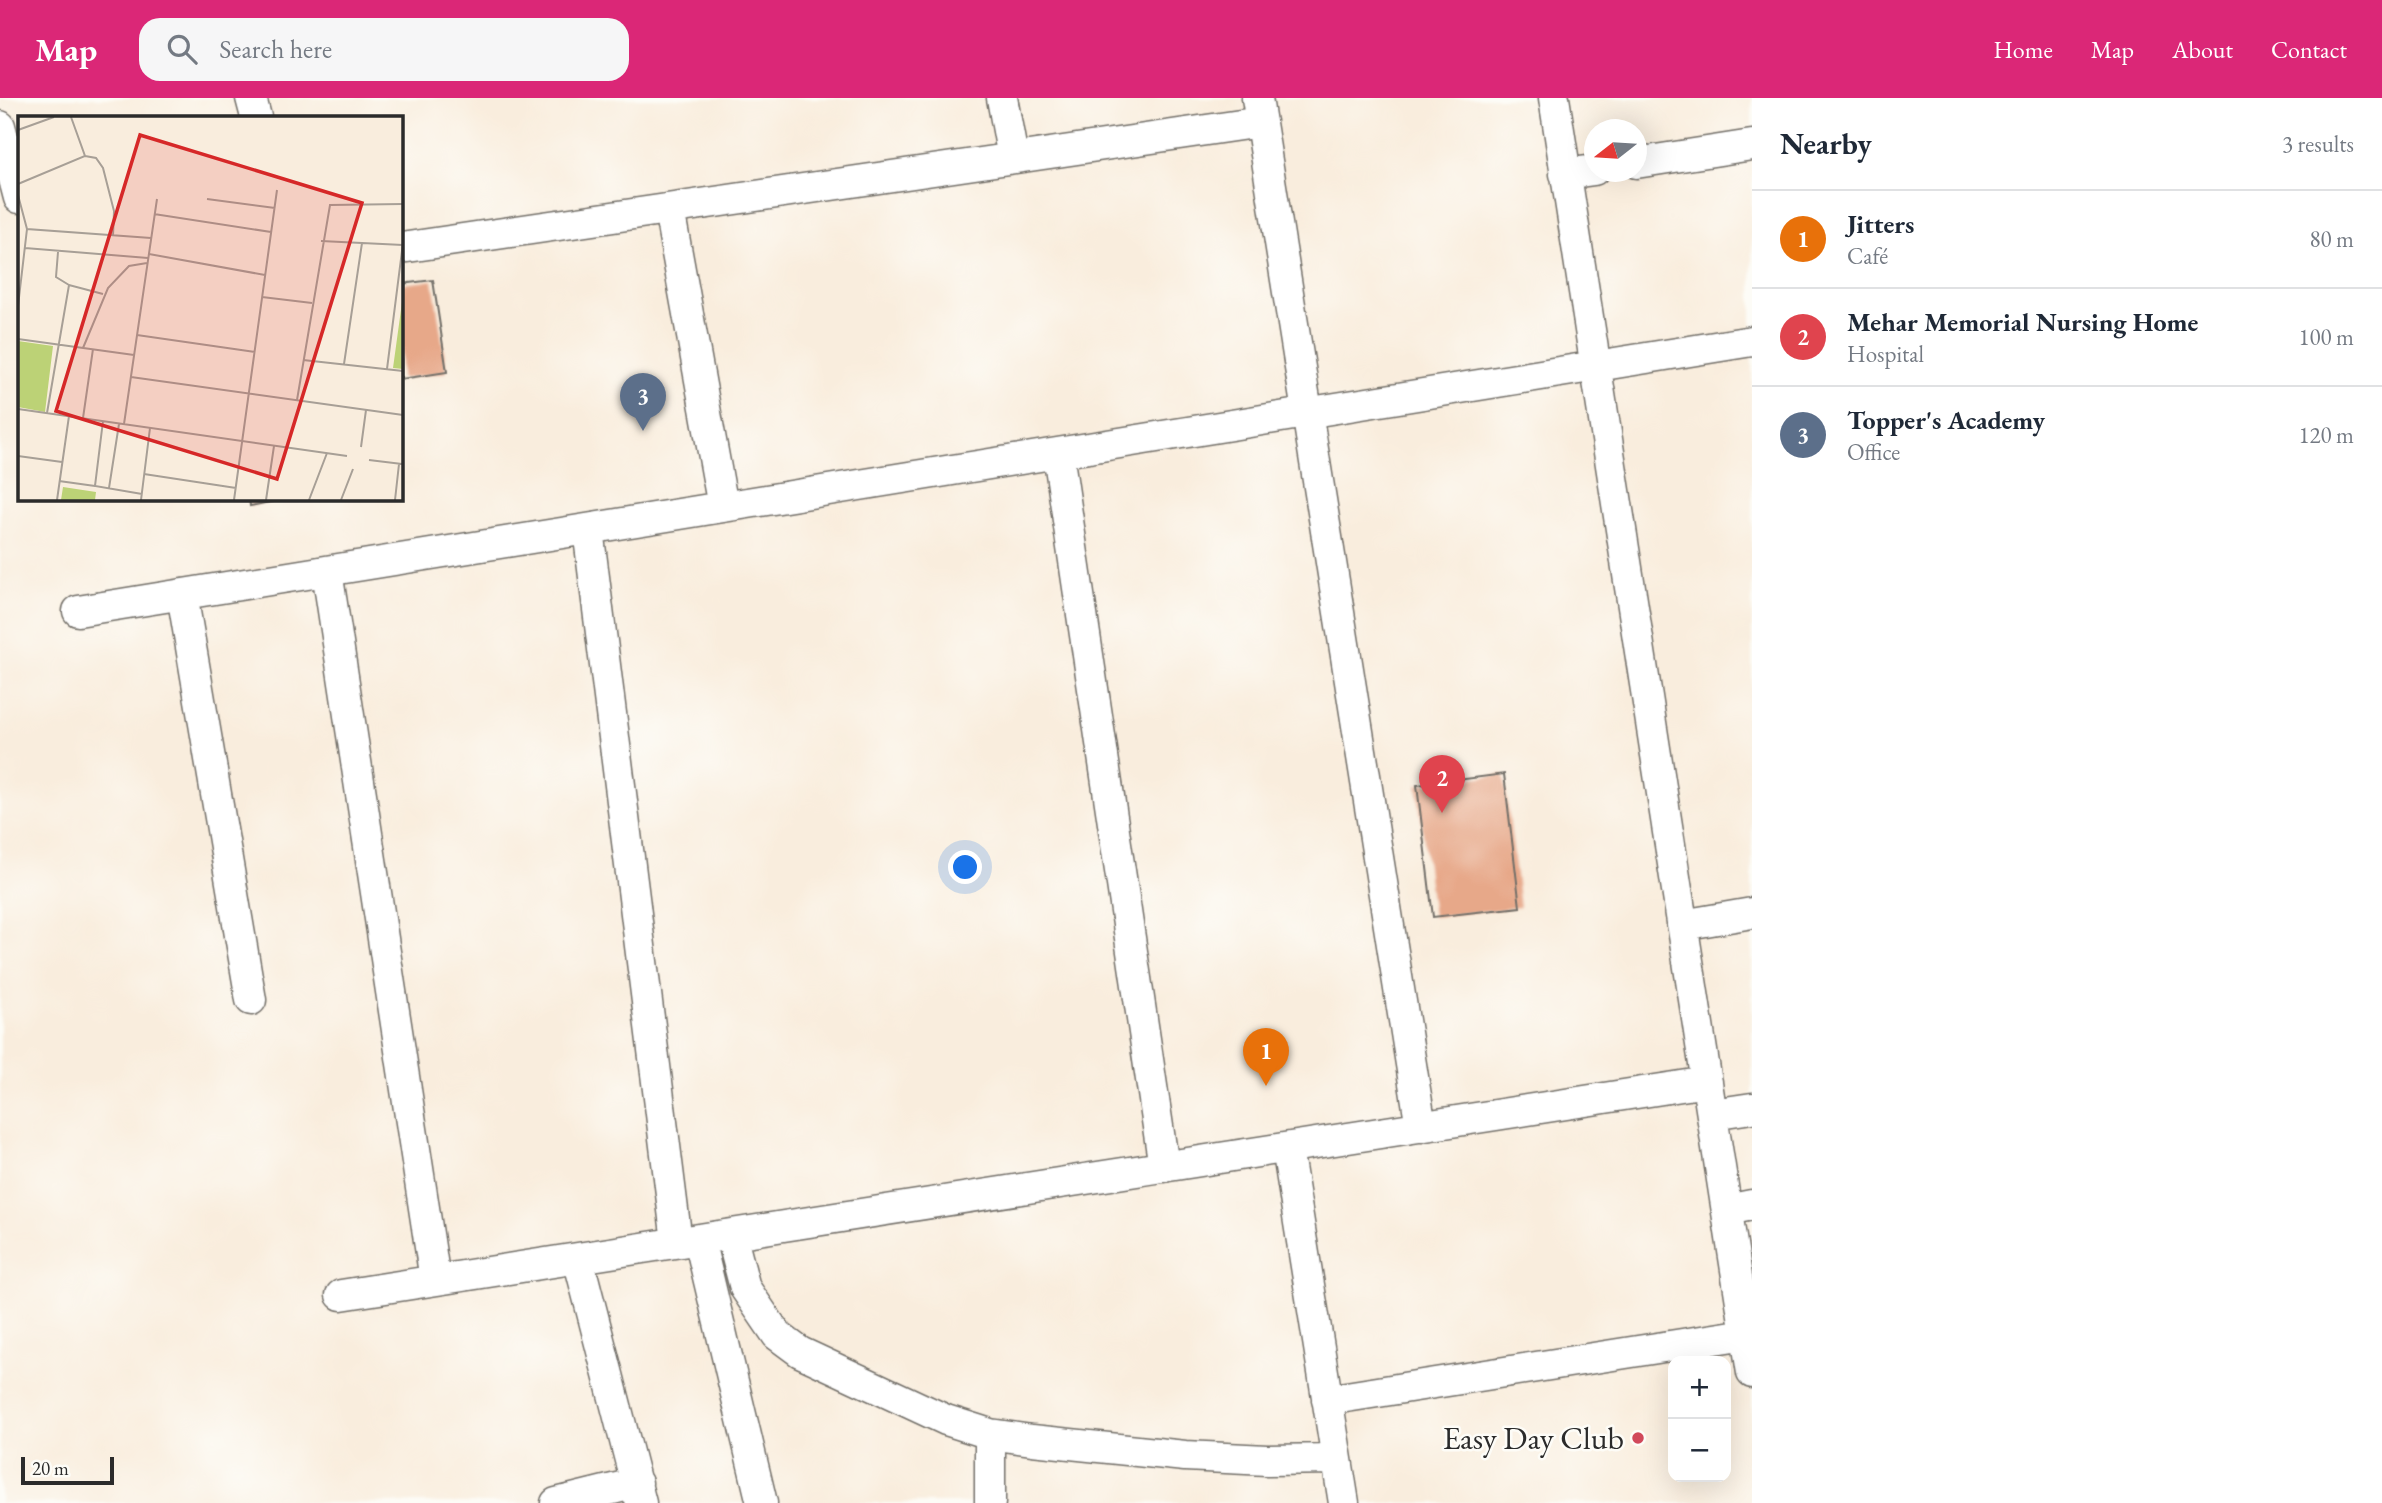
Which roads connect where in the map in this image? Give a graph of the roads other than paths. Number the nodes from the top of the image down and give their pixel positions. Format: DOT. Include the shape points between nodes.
graph roads {
  1 [pos="251,98"];
  2 [pos="1002,98"];
  3 [pos="1554,98"];
  4 [pos="1259,110"];
  5 [pos="256,116"];
  6 [pos="0,126"];
  7 [pos="1752,145"];
  8 [pos="1013,158"];
  9 [pos="1647,161"];
  10 [pos="1580,172"];
  11 [pos="18,194"];
  12 [pos="669,209"];
  13 [pos="402,248"];
  14 [pos="1752,341"];
  15 [pos="1595,366"];
  16 [pos="1307,413"];
  17 [pos="1058,453"];
  18 [pos="723,507"];
  19 [pos="588,529"];
  20 [pos="327,571"];
  21 [pos="182,594"];
  22 [pos="78,611"];
  23 [pos="1752,913"];
  24 [pos="1682,925"];
  25 [pos="251,1000"];
  26 [pos="1707,1082"];
  27 [pos="1752,1108"];
  28 [pos="1712,1114"];
  29 [pos="1421,1127"];
  30 [pos="1287,1148"];
  31 [pos="1164,1167"];
  32 [pos="1739,1208"];
  33 [pos="731,1234"];
  34 [pos="688,1241"];
  35 [pos="578,1258"];
  36 [pos="435,1280"];
  37 [pos="341,1295"];
  38 [pos="1746,1334"];
  39 [pos="1752,1373"];
  40 [pos="1327,1400"];
  41 [pos="989,1434"];
  42 [pos="1336,1459"];
  43 [pos="639,1493"];
  44 [pos="556,1503"];
  45 [pos="762,1503"];
  46 [pos="990,1503"];
  47 [pos="1344,1503"];
  1 -- 5 [label="street"];
  2 -- 8 [label="street"];
  3 -- 10 [label="street"];
  4 -- 8 [label="street"];
  4 -- 16 [label="street"];
  6 -- 11 [label="street"];
  7 -- 9 [label="street"];
  8 -- 12 [label="street"];
  10 -- 15 [label="street"];
  12 -- 13 [label="street"];
  12 -- 18 [label="street"];
  14 -- 15 [label="street"];
  15 -- 16 [label="street"];
  15 -- 24 [label="street"];
  16 -- 17 [label="street"];
  16 -- 29 [label="street"];
  17 -- 18 [label="street"];
  17 -- 31 [label="street"];
  18 -- 19 [label="street"];
  19 -- 20 [label="street"];
  19 -- 34 [label="street"];
  20 -- 21 [label="street"];
  20 -- 36 [label="street"];
  21 -- 22 [label="street"];
  21 -- 25 [label="street"];
  23 -- 24 [label="street"];
  24 -- 26 [label="street"];
  26 -- 28 [label="street"];
  26 -- 29 [label="street"];
  27 -- 28 [label="street"];
  28 -- 32 [label="street"];
  29 -- 30 [label="street"];
  30 -- 31 [label="street"];
  30 -- 40 [label="street"];
  31 -- 33 [label="street"];
  32 -- 38 [label="street"];
  33 -- 34 [label="street"];
  33 -- 41 [label="street" via="745,1288 778,1335 800,1352 946,1420"];
  34 -- 35 [label="street"];
  34 -- 45 [label="street"];
  35 -- 36 [label="street"];
  35 -- 43 [label="street"];
  36 -- 37 [label="street"];
  38 -- 39 [label="street"];
  38 -- 40 [label="street"];
  40 -- 42 [label="street"];
  41 -- 42 [label="street" via="1185,1457"];
  41 -- 46 [label="street"];
  42 -- 47 [label="street"];
  43 -- 44 [label="street"];
}
